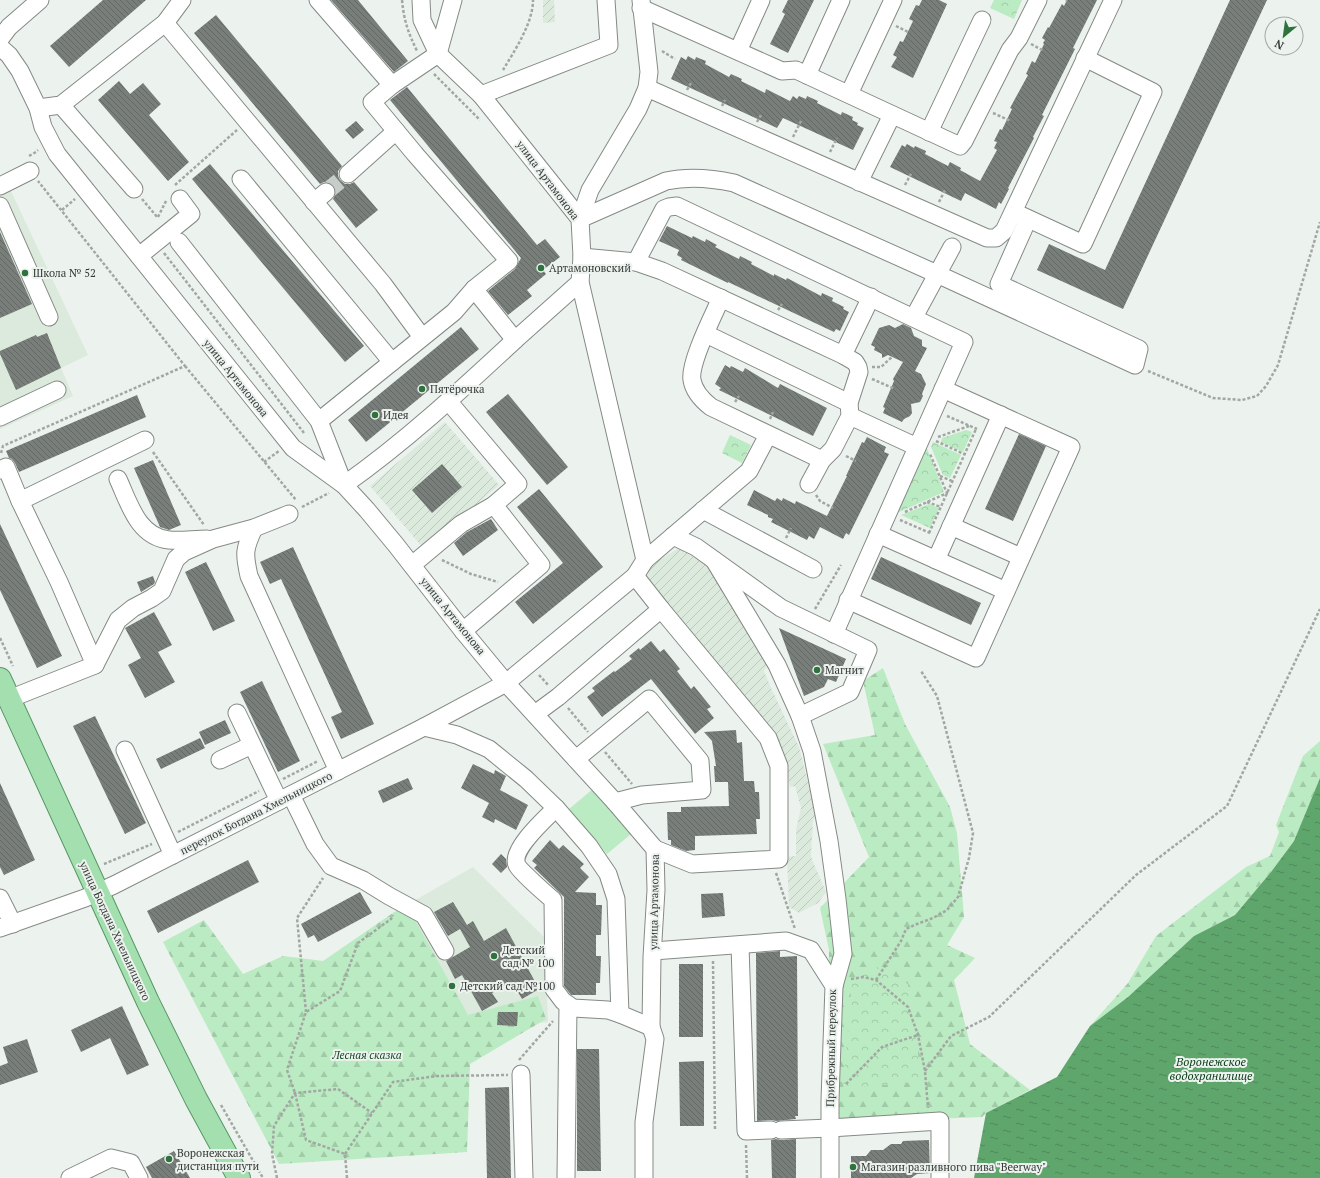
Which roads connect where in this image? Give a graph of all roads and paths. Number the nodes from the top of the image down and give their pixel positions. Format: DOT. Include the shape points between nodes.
graph roads {
  1 [pos="40,0"];
  2 [pos="182,0"];
  3 [pos="318,0"];
  4 [pos="421,0"];
  5 [pos="453,0"];
  6 [pos="533,0"];
  7 [pos="606,0"];
  8 [pos="761,0"];
  9 [pos="842,0"];
  10 [pos="893,0"];
  11 [pos="1038,0"];
  12 [pos="1113,0"];
  13 [pos="641,4"];
  14 [pos="982,20"];
  15 [pos="165,23"];
  16 [pos="0,39"];
  17 [pos="0,47"];
  18 [pos="662,51"];
  19 [pos="738,51"];
  20 [pos="438,54"];
  21 [pos="1086,58"];
  22 [pos="675,59"];
  23 [pos="807,75"];
  24 [pos="392,84"];
  25 [pos="647,88"];
  26 [pos="486,93"];
  27 [pos="849,94"];
  28 [pos="61,105"];
  29 [pos="982,106"];
  30 [pos="38,108"];
  31 [pos="892,114"];
  32 [pos="1011,121"];
  33 [pos="247,122"];
  34 [pos="396,131"];
  35 [pos="929,132"];
  36 [pos="36,152"];
  37 [pos="30,171"];
  38 [pos="348,174"];
  39 [pos="241,179"];
  40 [pos="859,182"];
  41 [pos="0,186"];
  42 [pos="134,189"];
  43 [pos="173,195"];
  44 [pos="0,206"];
  45 [pos="1021,215"];
  46 [pos="158,217"];
  47 [pos="580,219"];
  48 [pos="1320,222"];
  49 [pos="174,237"];
  50 [pos="156,243"];
  51 [pos="952,247"];
  52 [pos="139,256"];
  53 [pos="582,256"];
  54 [pos="636,262"];
  55 [pos="937,274"];
  56 [pos="580,282"];
  57 [pos="474,289"];
  58 [pos="871,297"];
  59 [pos="721,298"];
  60 [pos="50,317"];
  61 [pos="914,317"];
  62 [pos="706,334"];
  63 [pos="422,337"];
  64 [pos="515,340"];
  65 [pos="843,355"];
  66 [pos="893,356"];
  67 [pos="392,362"];
  68 [pos="1135,365"];
  69 [pos="185,366"];
  70 [pos="858,370"];
  71 [pos="895,389"];
  72 [pos="943,389"];
  73 [pos="57,390"];
  74 [pos="449,402"];
  75 [pos="849,410"];
  76 [pos="934,410"];
  77 [pos="1001,415"];
  78 [pos="0,417"];
  79 [pos="319,421"];
  80 [pos="969,426"];
  81 [pos="976,429"];
  82 [pos="304,433"];
  83 [pos="768,435"];
  84 [pos="992,436"];
  85 [pos="144,440"];
  86 [pos="920,441"];
  87 [pos="964,454"];
  88 [pos="822,460"];
  89 [pos="3,469"];
  90 [pos="940,476"];
  91 [pos="118,479"];
  92 [pos="952,481"];
  93 [pos="809,484"];
  94 [pos="344,485"];
  95 [pos="947,493"];
  96 [pos="20,501"];
  97 [pos="928,502"];
  98 [pos="494,505"];
  99 [pos="941,507"];
  100 [pos="833,508"];
  101 [pos="703,510"];
  102 [pos="296,511"];
  103 [pos="890,515"];
  104 [pos="254,528"];
  105 [pos="929,533"];
  106 [pos="948,533"];
  107 [pos="878,534"];
  108 [pos="673,536"];
  109 [pos="213,539"];
  110 [pos="427,552"];
  111 [pos="1021,558"];
  112 [pos="645,560"];
  113 [pos="714,560"];
  114 [pos="936,560"];
  115 [pos="412,565"];
  116 [pos="841,565"];
  117 [pos="813,569"];
  118 [pos="635,576"];
  119 [pos="514,587"];
  120 [pos="1006,591"];
  121 [pos="848,600"];
  122 [pos="661,609"];
  123 [pos="1320,609"];
  124 [pos="807,620"];
  125 [pos="463,631"];
  126 [pos="834,634"];
  127 [pos="95,666"];
  128 [pos="921,671"];
  129 [pos="0,679"];
  130 [pos="506,683"];
  131 [pos="10,699"];
  132 [pos="237,713"];
  133 [pos="535,714"];
  134 [pos="800,716"];
  135 [pos="424,727"];
  136 [pos="252,745"];
  137 [pos="125,750"];
  138 [pos="331,755"];
  139 [pos="576,759"];
  140 [pos="220,760"];
  141 [pos="338,771"];
  142 [pos="271,785"];
  143 [pos="285,798"];
  144 [pos="615,802"];
  145 [pos="556,808"];
  146 [pos="166,838"];
  147 [pos="655,849"];
  148 [pos="173,855"];
  149 [pos="772,860"];
  150 [pos="104,864"];
  151 [pos="331,866"];
  152 [pos="98,892"];
  153 [pos="0,898"];
  154 [pos="399,902"];
  155 [pos="6,926"];
  156 [pos="740,945"];
  157 [pos="712,947"];
  158 [pos="801,947"];
  159 [pos="444,951"];
  160 [pos="653,951"];
  161 [pos="876,980"];
  162 [pos="834,986"];
  163 [pos="568,1004"];
  164 [pos="306,1012"];
  165 [pos="620,1014"];
  166 [pos="651,1027"];
  167 [pos="918,1035"];
  168 [pos="519,1069"];
  169 [pos="925,1071"];
  170 [pos="295,1093"];
  171 [pos="830,1100"];
  172 [pos="220,1103"];
  173 [pos="372,1113"];
  174 [pos="929,1122"];
  175 [pos="830,1128"];
  176 [pos="715,1129"];
  177 [pos="746,1130"];
  178 [pos="345,1154"];
  179 [pos="70,1178"];
  180 [pos="139,1178"];
  181 [pos="239,1178"];
  182 [pos="263,1178"];
  183 [pos="277,1178"];
  184 [pos="347,1178"];
  185 [pos="524,1178"];
  186 [pos="566,1178"];
  187 [pos="644,1178"];
  188 [pos="747,1178"];
  189 [pos="830,1178"];
  190 [pos="940,1178"];
  1 -- 16 [label="street"];
  2 -- 15 [label="street"];
  3 -- 24 [label="street"];
  4 -- 20 [label="street, улица Артамонова" via="422,20"];
  5 -- 20 [label="street"];
  6 -- 26 [label="path" via="533,10 518,46"];
  7 -- 26 [label="street" via="609,45"];
  8 -- 19 [label="street"];
  9 -- 23 [label="street"];
  10 -- 27 [label="street"];
  11 -- 29 [label="street"];
  12 -- 21 [label="street"];
  13 -- 19 [label="street"];
  13 -- 25 [label="street" via="649,72"];
  14 -- 35 [label="street"];
  15 -- 28 [label="street"];
  15 -- 33 [label="street"];
  17 -- 30 [label="street, улица Артамонова" via="20,71"];
  18 -- 22 [label="path"];
  19 -- 23 [label="street" via="782,71 796,70"];
  20 -- 24 [label="street"];
  20 -- 26 [label="street, улица Артамонова"];
  21 -- 45 [label="street"];
  21 -- 45 [label="street" via="1153,92 1083,244"];
  23 -- 27 [label="street"];
  24 -- 34 [label="street" via="372,102"];
  25 -- 40 [label="street"];
  25 -- 47 [label="street" via="590,190"];
  26 -- 47 [label="street, улица Артамонова"];
  27 -- 31 [label="street"];
  28 -- 30 [label="street"];
  28 -- 42 [label="street"];
  29 -- 32 [label="path"];
  29 -- 35 [label="street" via="960,146"];
  30 -- 52 [label="street, улица Артамонова" via="43,127 57,154"];
  31 -- 35 [label="street"];
  31 -- 40 [label="street"];
  33 -- 43 [label="path"];
  33 -- 63 [label="street" via="320,197"];
  34 -- 38 [label="street"];
  34 -- 57 [label="street" via="509,261"];
  36 -- 37 [label="path"];
  37 -- 41 [label="street"];
  37 -- 69 [label="path"];
  39 -- 67 [label="street"];
  40 -- 45 [label="street" via="987,238 996,238"];
  42 -- 46 [label="path"];
  43 -- 46 [label="path"];
  43 -- 49 [label="street" via="192,214"];
  44 -- 60 [label="street"];
  45 -- 68 [label="street" via="999,284 1139,350"];
  46 -- 49 [label="path"];
  47 -- 53 [label="street, улица Артамонова"];
  47 -- 55 [label="street" via="666,181 678,178 717,179 734,183"];
  48 -- 68 [label="path" via="1278,366 1257,396 1242,400 1213,398"];
  49 -- 50 [label="street"];
  49 -- 79 [label="street"];
  50 -- 52 [label="street"];
  50 -- 82 [label="path"];
  51 -- 55 [label="street"];
  52 -- 94 [label="street, улица Артамонова" via="293,448"];
  53 -- 54 [label="street"];
  53 -- 56 [label="street, улица Артамонова"];
  54 -- 58 [label="street" via="664,209 677,206"];
  54 -- 59 [label="street"];
  55 -- 61 [label="street"];
  55 -- 68 [label="street"];
  56 -- 64 [label="street"];
  56 -- 112 [label="street, улица Артамонова"];
  57 -- 63 [label="street" via="454,312"];
  57 -- 64 [label="street"];
  58 -- 61 [label="street"];
  58 -- 65 [label="street"];
  59 -- 62 [label="street"];
  59 -- 65 [label="street"];
  61 -- 72 [label="street" via="964,342"];
  62 -- 75 [label="street"];
  62 -- 83 [label="street" via="692,370 695,390 711,408"];
  63 -- 67 [label="street"];
  64 -- 74 [label="street"];
  65 -- 70 [label="street" via="851,359"];
  66 -- 70 [label="path" via="881,367"];
  67 -- 79 [label="street"];
  69 -- 89 [label="path" via="3,446 0,452"];
  69 -- 102 [label="path"];
  70 -- 71 [label="path"];
  70 -- 75 [label="street"];
  72 -- 76 [label="street"];
  72 -- 77 [label="street"];
  73 -- 78 [label="street"];
  74 -- 94 [label="street"];
  74 -- 98 [label="street" via="518,484"];
  75 -- 86 [label="street"];
  75 -- 88 [label="street" via="833,449"];
  76 -- 80 [label="path"];
  76 -- 86 [label="street"];
  77 -- 84 [label="street"];
  77 -- 111 [label="street" via="1071,447"];
  79 -- 94 [label="street"];
  80 -- 81 [label="path"];
  80 -- 87 [label="path" via="932,440"];
  81 -- 84 [label="path"];
  81 -- 87 [label="path"];
  83 -- 88 [label="street"];
  83 -- 101 [label="street" via="749,471"];
  84 -- 106 [label="street"];
  85 -- 96 [label="street"];
  85 -- 109 [label="path"];
  86 -- 90 [label="path"];
  86 -- 103 [label="street"];
  87 -- 92 [label="path"];
  88 -- 93 [label="street"];
  89 -- 96 [label="street"];
  90 -- 92 [label="path"];
  90 -- 95 [label="path"];
  91 -- 109 [label="street" via="138,522 146,531 169,540"];
  92 -- 95 [label="path"];
  93 -- 100 [label="path" via="820,501"];
  94 -- 102 [label="path"];
  94 -- 115 [label="street, улица Артамонова"];
  95 -- 97 [label="path"];
  95 -- 99 [label="path"];
  96 -- 127 [label="street"];
  97 -- 99 [label="path"];
  97 -- 103 [label="path"];
  98 -- 110 [label="street" via="461,524"];
  98 -- 119 [label="street" via="541,564"];
  99 -- 105 [label="path"];
  101 -- 108 [label="street"];
  101 -- 117 [label="street"];
  102 -- 104 [label="street"];
  103 -- 105 [label="path"];
  103 -- 107 [label="street"];
  104 -- 109 [label="street"];
  104 -- 138 [label="street" via="246,544 245,558 249,576"];
  105 -- 106 [label="path"];
  106 -- 111 [label="street"];
  106 -- 114 [label="street"];
  107 -- 114 [label="street"];
  107 -- 121 [label="street"];
  108 -- 112 [label="street"];
  108 -- 113 [label="street" via="696,547"];
  109 -- 127 [label="street" via="184,552 176,559 162,591 118,620"];
  110 -- 115 [label="street"];
  110 -- 119 [label="path" via="471,574"];
  111 -- 120 [label="street"];
  112 -- 118 [label="street"];
  113 -- 124 [label="street" via="781,608"];
  113 -- 134 [label="street" via="777,665"];
  114 -- 120 [label="street"];
  115 -- 125 [label="street, улица Артамонова"];
  116 -- 124 [label="path"];
  118 -- 122 [label="street"];
  118 -- 130 [label="street"];
  119 -- 125 [label="street"];
  120 -- 121 [label="street" via="976,658"];
  121 -- 126 [label="street"];
  122 -- 133 [label="street"];
  122 -- 149 [label="street" via="768,738 778,766 779,859"];
  123 -- 169 [label="path" via="1226,806 1136,875 989,1017 951,1036"];
  124 -- 126 [label="street"];
  125 -- 130 [label="street, улица Артамонова"];
  126 -- 134 [label="street" via="868,650 850,692"];
  127 -- 131 [label="street"];
  128 -- 161 [label="path" via="937,696 973,833 958,897 947,910 906,930"];
  129 -- 131 [label="main road, улица Богдана Хмельницкого"];
  130 -- 133 [label="street, улица Артамонова"];
  130 -- 135 [label="street, переулок Богдана Хмельницкого"];
  131 -- 152 [label="main road, улица Богдана Хмельницкого"];
  132 -- 136 [label="street"];
  133 -- 139 [label="street, улица Артамонова"];
  134 -- 162 [label="street" via="812,751 837,899 843,954"];
  135 -- 141 [label="street, переулок Богдана Хмельницкого"];
  135 -- 145 [label="street" via="457,734 489,749"];
  136 -- 140 [label="street"];
  136 -- 142 [label="street"];
  137 -- 146 [label="street"];
  138 -- 141 [label="street"];
  138 -- 142 [label="path"];
  139 -- 144 [label="street, улица Артамонова"];
  139 -- 144 [label="street" via="649,699 700,761 702,790 642,795"];
  141 -- 143 [label="street, переулок Богдана Хмельницкого"];
  142 -- 143 [label="street"];
  142 -- 146 [label="path"];
  143 -- 148 [label="street, переулок Богдана Хмельницкого"];
  143 -- 151 [label="street"];
  144 -- 147 [label="street, улица Артамонова"];
  145 -- 163 [label="street" via="522,844 515,857 517,866 553,900 554,989"];
  145 -- 165 [label="street" via="589,846 608,874 616,899"];
  146 -- 148 [label="street"];
  146 -- 150 [label="path"];
  147 -- 149 [label="street" via="692,864"];
  147 -- 160 [label="street, улица Артамонова"];
  148 -- 152 [label="street, переулок Богдана Хмельницкого"];
  149 -- 158 [label="path"];
  151 -- 154 [label="street" via="363,880"];
  151 -- 164 [label="path" via="297,918"];
  152 -- 155 [label="street, переулок Богдана Хмельницкого"];
  152 -- 181 [label="main road, улица Богдана Хмельницкого" via="148,1002"];
  153 -- 155 [label="street"];
  154 -- 159 [label="street" via="424,914"];
  154 -- 164 [label="path" via="391,919 358,943 340,992"];
  156 -- 157 [label="street, Прибрежный переулок"];
  156 -- 158 [label="street, Прибрежный переулок" via="786,942"];
  156 -- 177 [label="street"];
  157 -- 160 [label="street, Прибрежный переулок"];
  157 -- 176 [label="path"];
  158 -- 162 [label="street, Прибрежный переулок" via="811,950"];
  160 -- 166 [label="street, улица Артамонова"];
  161 -- 162 [label="path" via="856,978 843,980"];
  161 -- 167 [label="path" via="908,1007"];
  162 -- 171 [label="street, Прибрежный переулок"];
  163 -- 165 [label="street" via="573,1008 608,1010"];
  163 -- 168 [label="path"];
  163 -- 186 [label="street"];
  164 -- 170 [label="path" via="287,1070"];
  165 -- 166 [label="street"];
  166 -- 187 [label="street, улица Артамонова" via="654,1039 644,1122"];
  167 -- 169 [label="path"];
  167 -- 171 [label="path" via="882,1047"];
  168 -- 173 [label="path" via="393,1082"];
  168 -- 185 [label="street"];
  169 -- 174 [label="path"];
  170 -- 173 [label="path" via="338,1089"];
  170 -- 178 [label="path" via="306,1140"];
  170 -- 183 [label="path" via="274,1126 272,1154"];
  171 -- 175 [label="street, Прибрежный переулок"];
  172 -- 182 [label="path"];
  173 -- 178 [label="path"];
  174 -- 175 [label="street"];
  174 -- 190 [label="street" via="940,1121"];
  175 -- 177 [label="street"];
  175 -- 189 [label="street, Прибрежный переулок"];
  177 -- 188 [label="path"];
  178 -- 184 [label="path"];
  179 -- 180 [label="street" via="111,1158 131,1163"];
}
